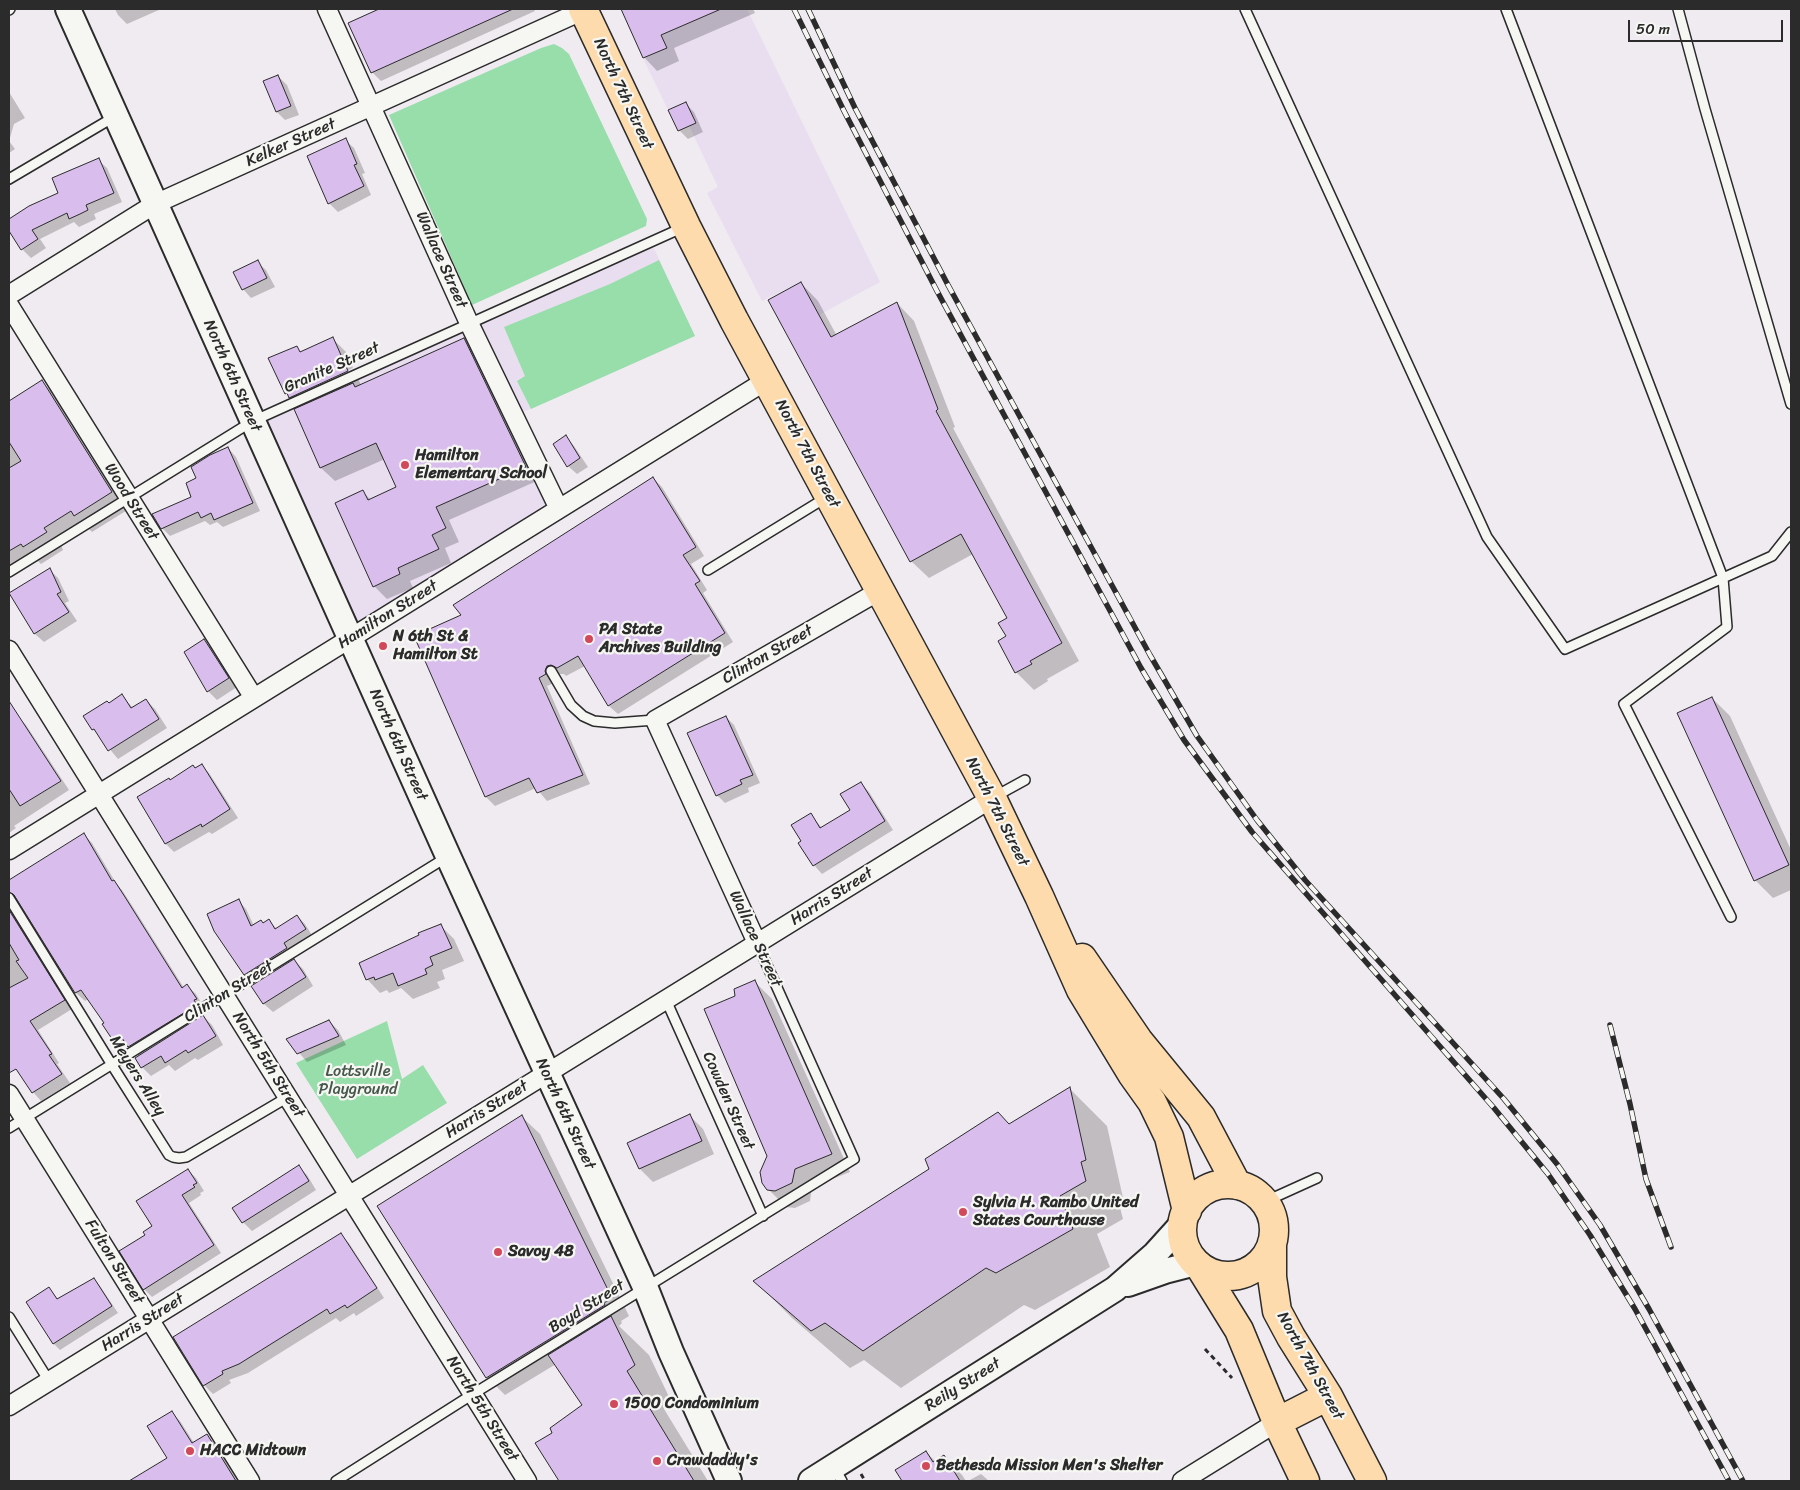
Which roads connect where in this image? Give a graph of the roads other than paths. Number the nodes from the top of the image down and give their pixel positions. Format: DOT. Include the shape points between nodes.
graph roads {
  1 [pos="68,9"];
  2 [pos="327,9"];
  3 [pos="1245,9"];
  4 [pos="1506,9"];
  5 [pos="1678,9"];
  6 [pos="584,10"];
  7 [pos="372,107"];
  8 [pos="116,116"];
  9 [pos="9,178"];
  10 [pos="155,204"];
  11 [pos="686,226"];
  12 [pos="9,295"];
  13 [pos="9,305"];
  14 [pos="469,323"];
  15 [pos="767,380"];
  16 [pos="1791,404"];
  17 [pos="253,421"];
  18 [pos="830,496"];
  19 [pos="129,498"];
  20 [pos="559,510"];
  21 [pos="1791,532"];
  22 [pos="708,570"];
  23 [pos="9,572"];
  24 [pos="1723,578"];
  25 [pos="881,590"];
  26 [pos="350,639"];
  27 [pos="9,650"];
  28 [pos="551,671"];
  29 [pos="254,698"];
  30 [pos="655,720"];
  31 [pos="1025,780"];
  32 [pos="99,794"];
  33 [pos="992,798"];
  34 [pos="9,850"];
  35 [pos="448,856"];
  36 [pos="1039,896"];
  37 [pos="9,898"];
  38 [pos="1731,917"];
  39 [pos="757,943"];
  40 [pos="224,995"];
  41 [pos="666,1000"];
  42 [pos="112,1064"];
  43 [pos="547,1074"];
  44 [pos="9,1094"];
  45 [pos="288,1097"];
  46 [pos="24,1118"];
  47 [pos="9,1128"];
  48 [pos="854,1159"];
  49 [pos="1317,1178"];
  50 [pos="1237,1185"];
  51 [pos="349,1196"];
  52 [pos="1264,1202"];
  53 [pos="763,1216"];
  54 [pos="1185,1217"];
  55 [pos="1272,1243"];
  56 [pos="1198,1265"];
  57 [pos="646,1288"];
  58 [pos="1115,1289"];
  59 [pos="9,1317"];
  60 [pos="149,1319"];
  61 [pos="49,1381"];
  62 [pos="473,1394"];
  63 [pos="1328,1396"];
  64 [pos="9,1406"];
  65 [pos="1277,1422"];
  66 [pos="838,1474"];
  67 [pos="250,1481"];
  68 [pos="336,1481"];
  69 [pos="527,1481"];
  70 [pos="729,1481"];
  71 [pos="811,1481"];
  72 [pos="1182,1481"];
  73 [pos="1305,1481"];
  74 [pos="1372,1481"];
  1 -- 8 [label="main road, North 6th Street"];
  2 -- 7 [label="street, Wallace Street"];
  3 -- 24 [label="lane" via="1487,537 1565,649"];
  4 -- 24 [label="lane"];
  5 -- 16 [label="lane"];
  6 -- 7 [label="street, Kelker Street"];
  6 -- 11 [label="main road, North 7th Street"];
  7 -- 10 [label="street, Kelker Street"];
  7 -- 14 [label="street, Wallace Street"];
  8 -- 9 [label="lane"];
  8 -- 10 [label="main road, North 6th Street"];
  10 -- 12 [label="street, Kelker Street"];
  10 -- 17 [label="main road, North 6th Street"];
  11 -- 14 [label="lane, Granite Street"];
  11 -- 15 [label="main road, North 7th Street"];
  13 -- 19 [label="street, Wood Street"];
  14 -- 17 [label="lane, Granite Street"];
  14 -- 20 [label="street, Wallace Street"];
  15 -- 18 [label="main road, North 7th Street"];
  15 -- 20 [label="street, Hamilton Street"];
  17 -- 19 [label="lane, Granite Street"];
  17 -- 26 [label="main road, North 6th Street"];
  18 -- 22 [label="lane"];
  18 -- 25 [label="main road, North 7th Street"];
  19 -- 23 [label="lane, Granite Street"];
  19 -- 29 [label="street, Wood Street"];
  20 -- 26 [label="street, Hamilton Street"];
  21 -- 24 [label="lane" via="1772,556"];
  24 -- 38 [label="lane" via="1727,627 1624,704"];
  25 -- 30 [label="street, Clinton Street"];
  25 -- 33 [label="main road, North 7th Street"];
  26 -- 29 [label="street, Hamilton Street"];
  26 -- 35 [label="main road, North 6th Street"];
  27 -- 32 [label="street, North 5th Street"];
  28 -- 30 [label="lane" via="571,705 589,719 615,722"];
  29 -- 32 [label="street, Hamilton Street"];
  30 -- 39 [label="street, Wallace Street"];
  31 -- 33 [label="lane"];
  32 -- 34 [label="street, Hamilton Street"];
  32 -- 40 [label="street, North 5th Street"];
  33 -- 36 [label="main road, North 7th Street"];
  33 -- 39 [label="street, Harris Street"];
  35 -- 40 [label="lane, Clinton Street"];
  35 -- 43 [label="main road, North 6th Street"];
  36 -- 50 [label="main road, North 7th Street" via="1138,1040 1201,1117"];
  36 -- 54 [label="main road, North 7th Street" via="1081,990 1152,1102 1169,1137"];
  37 -- 42 [label="lane, Meyers Alley"];
  39 -- 41 [label="street, Harris Street"];
  39 -- 48 [label="lane, Wallace Street"];
  40 -- 42 [label="lane, Clinton Street"];
  40 -- 45 [label="street, North 5th Street"];
  41 -- 43 [label="street, Harris Street"];
  41 -- 53 [label="lane, Cowden Street"];
  42 -- 45 [label="lane, Meyers Alley" via="169,1154 175,1158 186,1157"];
  42 -- 46 [label="lane, Clinton Street"];
  43 -- 51 [label="street, Harris Street"];
  43 -- 57 [label="main road, North 6th Street"];
  44 -- 46 [label="street, Fulton Street"];
  45 -- 51 [label="street, North 5th Street"];
  46 -- 47 [label="lane, Clinton Street"];
  46 -- 60 [label="street, Fulton Street"];
  48 -- 53 [label="lane, Boyd Street"];
  49 -- 52 [label="lane"];
  50 -- 52 [label="main road" via="1247,1188"];
  50 -- 54 [label="main road" via="1207,1190 1195,1199"];
  51 -- 60 [label="street, Harris Street"];
  51 -- 62 [label="street, North 5th Street"];
  52 -- 55 [label="main road, North 7th Street" via="1272,1215"];
  53 -- 57 [label="lane, Boyd Street"];
  54 -- 56 [label="main road, North 7th Street" via="1183,1238"];
  54 -- 58 [label="main road, Reily Street" via="1156,1254"];
  55 -- 56 [label="main road" via="1266,1257 1242,1274 1213,1274"];
  55 -- 63 [label="main road, North 7th Street" via="1277,1312"];
  56 -- 58 [label="main road, Reily Street" via="1153,1275"];
  56 -- 65 [label="main road, North 7th Street" via="1239,1330"];
  57 -- 62 [label="lane, Boyd Street"];
  57 -- 70 [label="main road, North 6th Street"];
  58 -- 66 [label="main road, Reily Street"];
  59 -- 61 [label="lane"];
  60 -- 61 [label="street, Harris Street"];
  60 -- 67 [label="street, Fulton Street"];
  61 -- 64 [label="street, Harris Street"];
  62 -- 68 [label="lane, Boyd Street"];
  62 -- 69 [label="street, North 5th Street"];
  63 -- 65 [label="main road"];
  63 -- 74 [label="main road, North 7th Street"];
  65 -- 72 [label="street"];
  65 -- 73 [label="main road, North 7th Street"];
  66 -- 71 [label="main road, Reily Street"];
}
